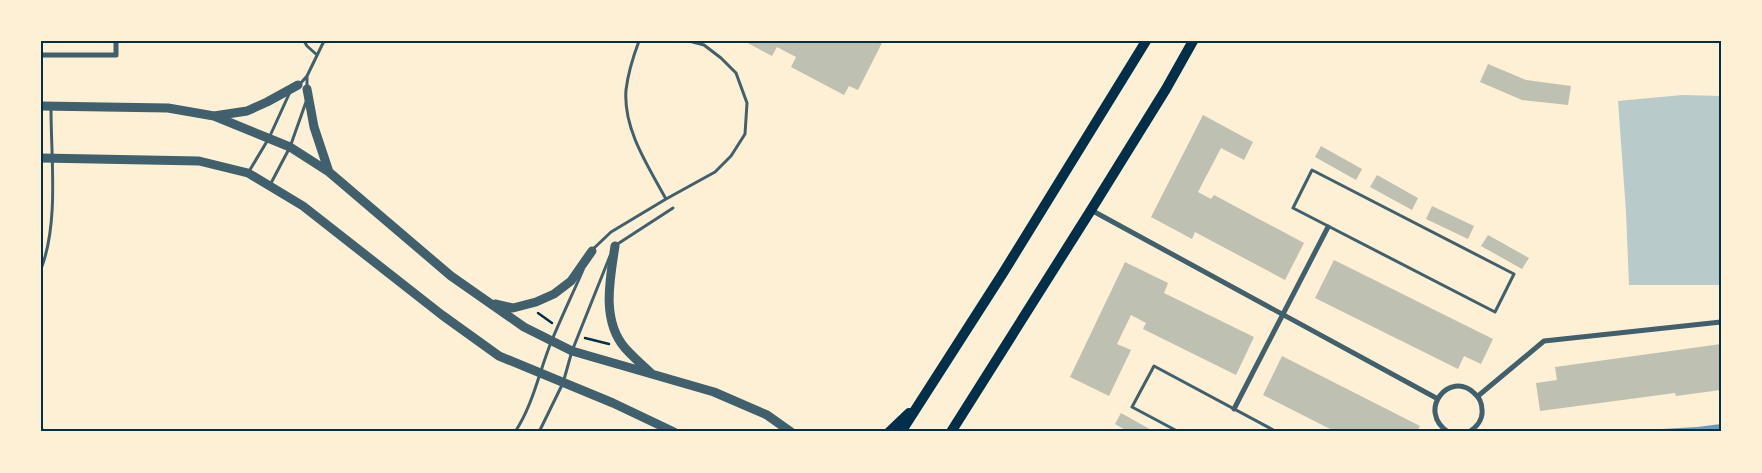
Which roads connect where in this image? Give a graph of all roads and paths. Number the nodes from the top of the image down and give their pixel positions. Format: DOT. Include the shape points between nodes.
graph roads {
  1 [pos="116,41"];
  2 [pos="304,41"];
  3 [pos="324,41"];
  4 [pos="639,41"];
  5 [pos="688,41"];
  6 [pos="1146,41"];
  7 [pos="1193,41"];
  8 [pos="41,55"];
  9 [pos="318,55"];
  10 [pos="308,76"];
  11 [pos="298,85"];
  12 [pos="307,89"];
  13 [pos="46,106"];
  14 [pos="214,116"];
  15 [pos="269,138"];
  16 [pos="290,147"];
  17 [pos="41,158"];
  18 [pos="51,158"];
  19 [pos="329,172"];
  20 [pos="248,173"];
  21 [pos="270,186"];
  22 [pos="666,199"];
  23 [pos="672,208"];
  24 [pos="1092,210"];
  25 [pos="1328,227"];
  26 [pos="614,246"];
  27 [pos="592,251"];
  28 [pos="41,254"];
  29 [pos="47,255"];
  30 [pos="41,269"];
  31 [pos="491,303"];
  32 [pos="530,309"];
  33 [pos="1283,315"];
  34 [pos="1721,322"];
  35 [pos="554,324"];
  36 [pos="584,338"];
  37 [pos="552,341"];
  38 [pos="610,345"];
  39 [pos="572,351"];
  40 [pos="541,374"];
  41 [pos="653,375"];
  42 [pos="563,383"];
  43 [pos="1478,396"];
  44 [pos="1438,399"];
  45 [pos="919,404"];
  46 [pos="1234,409"];
  47 [pos="41,430"];
  48 [pos="47,432"];
  49 [pos="515,432"];
  50 [pos="539,432"];
  51 [pos="674,432"];
  52 [pos="791,432"];
  53 [pos="889,432"];
  54 [pos="902,432"];
  55 [pos="951,432"];
  56 [pos="1179,432"];
  57 [pos="1277,432"];
  58 [pos="1448,432"];
  59 [pos="1470,432"];
  1 -- 8 [label="street" via="116,55"];
  2 -- 9 [label="lane"];
  3 -- 9 [label="lane"];
  4 -- 22 [label="lane" via="630,66 626,92 629,120 641,155"];
  5 -- 22 [label="lane" via="704,45 736,73 747,103 745,134 731,156 715,172"];
  6 -- 45 [label="main road"];
  7 -- 24 [label="main road"];
  9 -- 10 [label="lane"];
  10 -- 11 [label="lane"];
  10 -- 12 [label="lane"];
  11 -- 14 [label="street" via="247,111"];
  11 -- 15 [label="lane" via="290,93"];
  12 -- 16 [label="lane"];
  12 -- 19 [label="street" via="314,127"];
  13 -- 14 [label="street" via="168,108"];
  13 -- 18 [label="lane"];
  14 -- 15 [label="street"];
  15 -- 16 [label="street"];
  15 -- 20 [label="lane"];
  16 -- 19 [label="street"];
  16 -- 21 [label="lane"];
  17 -- 18 [label="street"];
  18 -- 20 [label="street" via="199,161"];
  18 -- 29 [label="lane" via="51,220"];
  19 -- 31 [label="street" via="452,276"];
  20 -- 21 [label="street"];
  21 -- 40 [label="street" via="303,206 499,356"];
  22 -- 27 [label="lane" via="611,232"];
  23 -- 26 [label="lane"];
  24 -- 33 [label="street"];
  24 -- 55 [label="main road"];
  25 -- 25 [label="lane" via="1293,208 1312,170 1514,274 1495,312"];
  25 -- 33 [label="street"];
  26 -- 39 [label="lane"];
  26 -- 41 [label="street" via="608,307 613,328 624,347"];
  27 -- 31 [label="street" via="571,281 554,294 513,308"];
  27 -- 37 [label="lane"];
  28 -- 29 [label="lane"];
  29 -- 30 [label="lane"];
  31 -- 37 [label="street" via="524,327"];
  32 -- 35 [label="path"];
  33 -- 44 [label="street"];
  33 -- 46 [label="street"];
  34 -- 43 [label="street" via="1544,341"];
  36 -- 38 [label="path"];
  37 -- 39 [label="street"];
  37 -- 40 [label="lane"];
  39 -- 41 [label="street"];
  39 -- 42 [label="lane"];
  40 -- 42 [label="street"];
  40 -- 49 [label="lane" via="531,403"];
  41 -- 52 [label="street" via="714,392 767,415"];
  42 -- 50 [label="lane"];
  42 -- 51 [label="street"];
  43 -- 44 [label="street" via="1472,390 1457,386 1449,388"];
  43 -- 59 [label="street" via="1482,403 1481,419"];
  44 -- 58 [label="street" via="1435,406 1437,422"];
  45 -- 53 [label="main road"];
  45 -- 54 [label="main road"];
  46 -- 56 [label="lane" via="1154,366 1132,407"];
  46 -- 57 [label="lane"];
  47 -- 48 [label="lane"];
}
